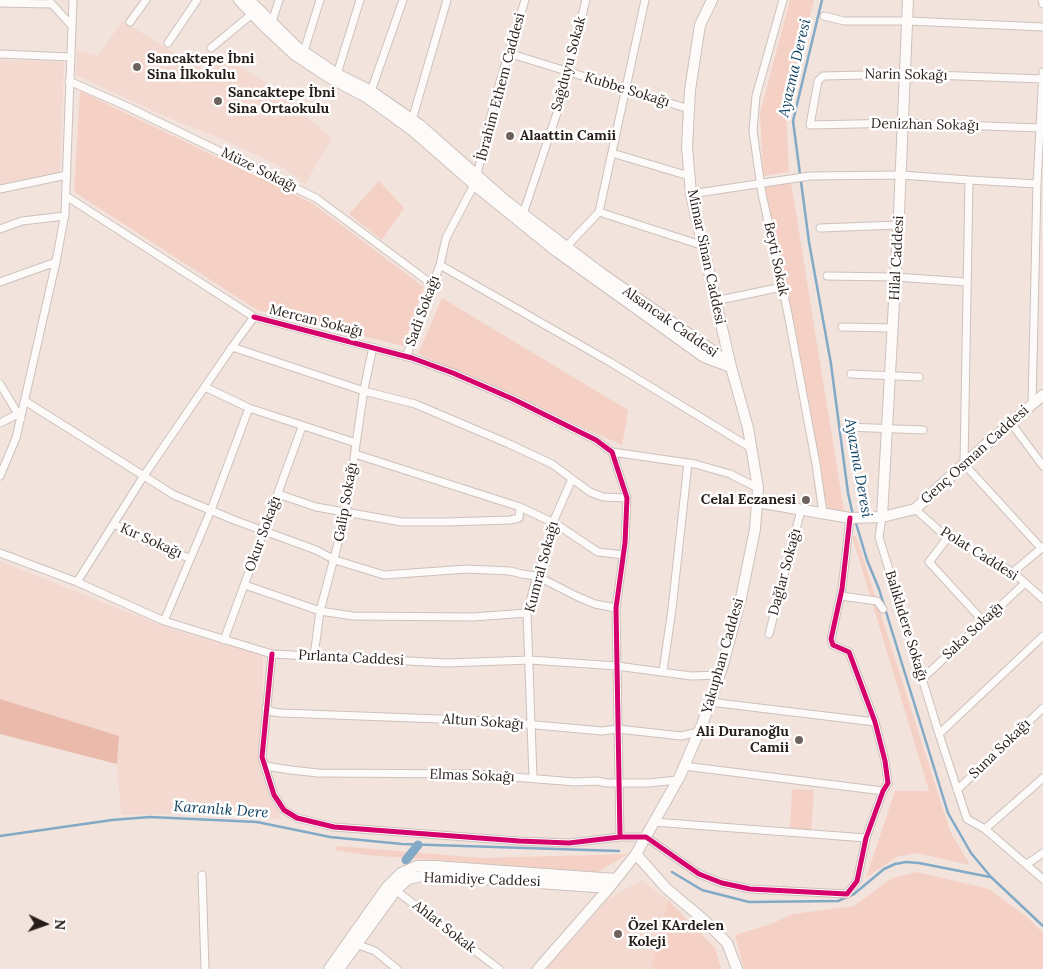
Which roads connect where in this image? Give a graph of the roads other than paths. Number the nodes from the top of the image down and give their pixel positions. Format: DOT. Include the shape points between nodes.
graph roads {
  1 [pos="73,0"];
  2 [pos="146,0"];
  3 [pos="197,0"];
  4 [pos="239,0"];
  5 [pos="249,0"];
  6 [pos="279,0"];
  7 [pos="320,0"];
  8 [pos="360,0"];
  9 [pos="403,0"];
  10 [pos="447,0"];
  11 [pos="525,0"];
  12 [pos="586,0"];
  13 [pos="645,0"];
  14 [pos="712,0"];
  15 [pos="908,0"];
  16 [pos="1042,0"];
  17 [pos="50,2"];
  18 [pos="0,3"];
  19 [pos="782,3"];
  20 [pos="1043,4"];
  21 [pos="252,14"];
  22 [pos="824,16"];
  23 [pos="908,21"];
  24 [pos="130,22"];
  25 [pos="272,22"];
  26 [pos="72,26"];
  27 [pos="1043,27"];
  28 [pos="168,43"];
  29 [pos="211,48"];
  30 [pos="304,51"];
  31 [pos="508,53"];
  32 [pos="0,54"];
  33 [pos="70,57"];
  34 [pos="568,71"];
  35 [pos="1043,72"];
  36 [pos="337,74"];
  37 [pos="905,74"];
  38 [pos="1043,79"];
  39 [pos="69,81"];
  40 [pos="625,89"];
  41 [pos="370,95"];
  42 [pos="689,109"];
  43 [pos="412,120"];
  44 [pos="903,123"];
  45 [pos="810,126"];
  46 [pos="1040,128"];
  47 [pos="612,153"];
  48 [pos="901,174"];
  49 [pos="66,175"];
  50 [pos="689,176"];
  51 [pos="476,180"];
  52 [pos="969,180"];
  53 [pos="760,184"];
  54 [pos="1037,184"];
  55 [pos="0,189"];
  56 [pos="690,194"];
  57 [pos="66,196"];
  58 [pos="599,212"];
  59 [pos="524,214"];
  60 [pos="65,216"];
  61 [pos="898,225"];
  62 [pos="820,228"];
  63 [pos="0,229"];
  64 [pos="701,245"];
  65 [pos="566,247"];
  66 [pos="56,262"];
  67 [pos="440,265"];
  68 [pos="826,276"];
  69 [pos="896,277"];
  70 [pos="0,282"];
  71 [pos="966,282"];
  72 [pos="432,286"];
  73 [pos="782,287"];
  74 [pos="715,301"];
  75 [pos="254,317"];
  76 [pos="842,327"];
  77 [pos="893,328"];
  78 [pos="232,347"];
  79 [pos="373,347"];
  80 [pos="406,356"];
  81 [pos="731,367"];
  82 [pos="851,374"];
  83 [pos="890,376"];
  84 [pos="919,376"];
  85 [pos="0,384"];
  86 [pos="205,387"];
  87 [pos="364,391"];
  88 [pos="1043,395"];
  89 [pos="24,402"];
  90 [pos="1032,405"];
  91 [pos="249,408"];
  92 [pos="19,416"];
  93 [pos="0,422"];
  94 [pos="1011,423"];
  95 [pos="302,427"];
  96 [pos="847,428"];
  97 [pos="887,429"];
  98 [pos="923,430"];
  99 [pos="356,443"];
  100 [pos="751,448"];
  101 [pos="612,452"];
  102 [pos="355,454"];
  103 [pos="688,463"];
  104 [pos="964,464"];
  105 [pos="1043,466"];
  106 [pos="0,476"];
  107 [pos="144,477"];
  108 [pos="572,479"];
  109 [pos="758,488"];
  110 [pos="278,494"];
  111 [pos="627,498"];
  112 [pos="757,502"];
  113 [pos="520,507"];
  114 [pos="915,509"];
  115 [pos="211,510"];
  116 [pos="801,510"];
  117 [pos="346,513"];
  118 [pos="823,513"];
  119 [pos="882,516"];
  120 [pos="855,518"];
  121 [pos="114,524"];
  122 [pos="556,524"];
  123 [pos="263,530"];
  124 [pos="949,536"];
  125 [pos="1042,547"];
  126 [pos="0,553"];
  127 [pos="624,555"];
  128 [pos="189,558"];
  129 [pos="335,560"];
  130 [pos="1013,572"];
  131 [pos="537,576"];
  132 [pos="77,582"];
  133 [pos="1025,583"];
  134 [pos="245,585"];
  135 [pos="841,596"];
  136 [pos="1043,599"];
  137 [pos="616,608"];
  138 [pos="883,609"];
  139 [pos="320,611"];
  140 [pos="528,613"];
  141 [pos="164,621"];
  142 [pos="983,621"];
  143 [pos="768,634"];
  144 [pos="1043,636"];
  145 [pos="224,640"];
  146 [pos="272,654"];
  147 [pos="314,656"];
  148 [pos="530,660"];
  149 [pos="617,666"];
  150 [pos="663,672"];
  151 [pos="719,675"];
  152 [pos="922,678"];
  153 [pos="710,702"];
  154 [pos="266,708"];
  155 [pos="1043,708"];
  156 [pos="875,722"];
  157 [pos="532,725"];
  158 [pos="618,729"];
  159 [pos="699,732"];
  160 [pos="939,734"];
  161 [pos="265,766"];
  162 [pos="684,766"];
  163 [pos="533,778"];
  164 [pos="1043,778"];
  165 [pos="678,780"];
  166 [pos="618,782"];
  167 [pos="957,790"];
  168 [pos="883,791"];
  169 [pos="654,822"];
  170 [pos="985,829"];
  171 [pos="620,837"];
  172 [pos="646,837"];
  173 [pos="866,838"];
  174 [pos="1043,853"];
  175 [pos="636,854"];
  176 [pos="1027,864"];
  177 [pos="202,875"];
  178 [pos="616,879"];
  179 [pos="1043,879"];
  180 [pos="392,888"];
  181 [pos="609,888"];
  182 [pos="352,942"];
  183 [pos="205,969"];
  184 [pos="330,969"];
  185 [pos="339,969"];
  186 [pos="397,969"];
  187 [pos="499,969"];
  188 [pos="538,969"];
  189 [pos="737,969"];
  1 -- 26 [label="street"];
  2 -- 24 [label="street"];
  3 -- 28 [label="street"];
  4 -- 21 [label="street, Alsancak Caddesi"];
  5 -- 25 [label="street, Alsancak Caddesi"];
  6 -- 25 [label="street"];
  7 -- 30 [label="street"];
  8 -- 36 [label="street"];
  9 -- 41 [label="street"];
  10 -- 43 [label="street"];
  11 -- 31 [label="street, İbrahim Ethem Caddesi"];
  12 -- 34 [label="street, Sağduyu Sokak"];
  13 -- 40 [label="street"];
  14 -- 42 [label="street, Mimar Sinan Caddesi" via="700,25"];
  15 -- 23 [label="street, Hilal Caddesi"];
  16 -- 20 [label="street"];
  17 -- 18 [label="street"];
  17 -- 26 [label="street"];
  19 -- 53 [label="street, Beyti Sokak" via="756,96 754,131"];
  21 -- 29 [label="street"];
  21 -- 41 [label="street, Alsancak Caddesi" via="295,55 330,78"];
  22 -- 23 [label="street" via="844,21"];
  23 -- 27 [label="street"];
  23 -- 37 [label="street, Hilal Caddesi"];
  25 -- 30 [label="street, Alsancak Caddesi"];
  26 -- 33 [label="street"];
  30 -- 36 [label="street, Alsancak Caddesi"];
  31 -- 34 [label="street, Kubbe Sokağı"];
  31 -- 51 [label="street, İbrahim Ethem Caddesi"];
  32 -- 33 [label="street"];
  33 -- 39 [label="street"];
  34 -- 40 [label="street, Kubbe Sokağı"];
  34 -- 59 [label="street, Sağduyu Sokak"];
  35 -- 38 [label="street"];
  36 -- 41 [label="street, Alsancak Caddesi"];
  37 -- 38 [label="street, Narin Sokağı"];
  37 -- 44 [label="street, Hilal Caddesi"];
  37 -- 45 [label="street, Narin Sokağı" via="821,77"];
  38 -- 46 [label="street"];
  39 -- 49 [label="street"];
  39 -- 72 [label="street, Müze Sokağı" via="316,198"];
  40 -- 42 [label="street, Kubbe Sokağı"];
  40 -- 47 [label="street"];
  41 -- 43 [label="street, Alsancak Caddesi"];
  41 -- 51 [label="street, Alsancak Caddesi"];
  42 -- 50 [label="street, Mimar Sinan Caddesi"];
  43 -- 51 [label="street, Alsancak Caddesi"];
  44 -- 45 [label="street, Denizhan Sokağı"];
  44 -- 46 [label="street, Denizhan Sokağı"];
  44 -- 48 [label="street, Hilal Caddesi"];
  46 -- 54 [label="street"];
  47 -- 50 [label="street"];
  47 -- 58 [label="street"];
  48 -- 52 [label="street"];
  48 -- 53 [label="street" via="792,177"];
  48 -- 61 [label="street, Hilal Caddesi"];
  49 -- 55 [label="street"];
  49 -- 57 [label="street"];
  50 -- 56 [label="street, Mimar Sinan Caddesi"];
  51 -- 59 [label="street, Alsancak Caddesi"];
  51 -- 67 [label="street, İbrahim Ethem Caddesi" via="446,238"];
  51 -- 81 [label="street, Alsancak Caddesi" via="556,251 704,357"];
  52 -- 54 [label="street"];
  52 -- 71 [label="street"];
  53 -- 56 [label="street"];
  53 -- 73 [label="street, Beyti Sokak"];
  54 -- 90 [label="street"];
  56 -- 64 [label="street, Mimar Sinan Caddesi"];
  57 -- 60 [label="street"];
  57 -- 75 [label="street, Mercan Sokağı"];
  58 -- 64 [label="street"];
  58 -- 65 [label="street"];
  59 -- 65 [label="street, Alsancak Caddesi"];
  60 -- 63 [label="street" via="22,221"];
  60 -- 66 [label="street"];
  61 -- 62 [label="street"];
  61 -- 69 [label="street, Hilal Caddesi"];
  64 -- 74 [label="street, Mimar Sinan Caddesi"];
  65 -- 81 [label="street, Alsancak Caddesi" via="712,350"];
  66 -- 70 [label="street"];
  66 -- 89 [label="street"];
  67 -- 72 [label="street, Sadi Sokağı"];
  67 -- 100 [label="street" via="610,362"];
  68 -- 69 [label="street"];
  69 -- 71 [label="street"];
  69 -- 77 [label="street, Hilal Caddesi"];
  71 -- 104 [label="street"];
  72 -- 80 [label="street, Sadi Sokağı"];
  73 -- 74 [label="street"];
  73 -- 118 [label="street, Beyti Sokak"];
  74 -- 81 [label="street, Mimar Sinan Caddesi"];
  75 -- 78 [label="street"];
  75 -- 79 [label="street, Mercan Sokağı"];
  76 -- 77 [label="street"];
  77 -- 83 [label="street, Hilal Caddesi"];
  78 -- 86 [label="street"];
  78 -- 87 [label="street"];
  79 -- 80 [label="street, Mercan Sokağı"];
  79 -- 87 [label="street, Galip Sokağı"];
  80 -- 101 [label="street, Mercan Sokağı" via="513,399 596,440"];
  81 -- 100 [label="street, Mimar Sinan Caddesi"];
  82 -- 83 [label="street"];
  83 -- 84 [label="street"];
  83 -- 97 [label="street, Hilal Caddesi"];
  85 -- 92 [label="street"];
  86 -- 91 [label="street"];
  86 -- 107 [label="street"];
  87 -- 99 [label="street, Galip Sokağı"];
  87 -- 108 [label="street" via="415,404 498,439 552,464"];
  88 -- 90 [label="street, Genç Osman Caddesi"];
  89 -- 92 [label="street"];
  89 -- 107 [label="street"];
  90 -- 94 [label="street, Genç Osman Caddesi"];
  91 -- 95 [label="street"];
  91 -- 115 [label="street"];
  92 -- 93 [label="street"];
  92 -- 106 [label="street" via="16,438"];
  94 -- 104 [label="street, Genç Osman Caddesi"];
  94 -- 105 [label="street"];
  95 -- 99 [label="street"];
  95 -- 110 [label="street, Okur Sokağı"];
  96 -- 97 [label="street"];
  97 -- 98 [label="street"];
  97 -- 119 [label="street, Hilal Caddesi"];
  99 -- 102 [label="street, Galip Sokağı"];
  100 -- 109 [label="street, Yakuphan Caddesi"];
  101 -- 103 [label="street"];
  101 -- 111 [label="street"];
  102 -- 113 [label="street"];
  102 -- 117 [label="street, Galip Sokağı"];
  103 -- 109 [label="street" via="730,474"];
  103 -- 150 [label="street"];
  104 -- 114 [label="street, Genç Osman Caddesi"];
  104 -- 125 [label="street"];
  107 -- 115 [label="street" via="174,495"];
  107 -- 121 [label="street"];
  108 -- 111 [label="street" via="603,497"];
  108 -- 122 [label="street, Kumral Sokağı" via="554,520"];
  109 -- 112 [label="street, Yakuphan Caddesi"];
  110 -- 117 [label="street"];
  110 -- 123 [label="street, Okur Sokağı"];
  111 -- 127 [label="street"];
  112 -- 116 [label="street, Genç Osman Caddesi"];
  112 -- 151 [label="street, Yakuphan Caddesi" via="741,598"];
  113 -- 117 [label="street" via="519,518 510,520 402,522"];
  113 -- 122 [label="street"];
  114 -- 119 [label="street, Genç Osman Caddesi"];
  114 -- 124 [label="street, Polat Caddesi"];
  115 -- 123 [label="street"];
  115 -- 128 [label="street"];
  116 -- 118 [label="street, Genç Osman Caddesi"];
  116 -- 143 [label="street, Dağlar Sokağı"];
  117 -- 129 [label="street, Galip Sokağı"];
  118 -- 120 [label="street, Genç Osman Caddesi"];
  119 -- 120 [label="street, Genç Osman Caddesi"];
  119 -- 152 [label="street, Balıklıdere Sokağı" via="879,537"];
  120 -- 135 [label="street"];
  121 -- 128 [label="street, Kır Sokağı"];
  121 -- 132 [label="street"];
  122 -- 127 [label="street" via="598,552"];
  122 -- 131 [label="street, Kumral Sokağı"];
  123 -- 129 [label="street"];
  123 -- 134 [label="street, Okur Sokağı"];
  124 -- 130 [label="street, Polat Caddesi"];
  124 -- 142 [label="street" via="929,562"];
  125 -- 130 [label="street"];
  126 -- 132 [label="street, Pırlanta Caddesi"];
  127 -- 137 [label="street"];
  128 -- 141 [label="street"];
  129 -- 131 [label="street" via="384,575 467,569 510,570"];
  129 -- 139 [label="street, Galip Sokağı"];
  130 -- 133 [label="street, Polat Caddesi"];
  131 -- 137 [label="street" via="582,599"];
  131 -- 140 [label="street, Kumral Sokağı"];
  132 -- 141 [label="street, Pırlanta Caddesi"];
  133 -- 136 [label="street, Polat Caddesi"];
  133 -- 142 [label="street, Saka Sokağı"];
  134 -- 139 [label="street"];
  134 -- 145 [label="street, Okur Sokağı"];
  135 -- 138 [label="street" via="877,601"];
  135 -- 156 [label="street" via="831,639 833,645 849,652"];
  137 -- 149 [label="street"];
  139 -- 140 [label="street" via="370,617 472,617"];
  139 -- 147 [label="street, Galip Sokağı"];
  140 -- 148 [label="street, Kumral Sokağı"];
  141 -- 145 [label="street, Pırlanta Caddesi"];
  142 -- 152 [label="street, Saka Sokağı"];
  144 -- 160 [label="street"];
  145 -- 146 [label="street, Pırlanta Caddesi"];
  146 -- 147 [label="street, Pırlanta Caddesi"];
  146 -- 154 [label="street"];
  147 -- 148 [label="street, Pırlanta Caddesi" via="447,663"];
  148 -- 149 [label="street, Pırlanta Caddesi"];
  148 -- 157 [label="street, Kumral Sokağı"];
  149 -- 150 [label="street, Pırlanta Caddesi"];
  149 -- 158 [label="street"];
  150 -- 151 [label="street, Pırlanta Caddesi"];
  151 -- 153 [label="street, Yakuphan Caddesi"];
  152 -- 160 [label="street, Balıklıdere Sokağı"];
  153 -- 156 [label="street"];
  153 -- 159 [label="street, Yakuphan Caddesi"];
  154 -- 157 [label="street, Altun Sokağı" via="282,713"];
  154 -- 161 [label="street" via="262,757"];
  155 -- 167 [label="street, Suna Sokağı"];
  156 -- 168 [label="street" via="888,784"];
  157 -- 158 [label="street, Altun Sokağı" via="602,731"];
  157 -- 163 [label="street, Kumral Sokağı"];
  158 -- 159 [label="street, Altun Sokağı" via="681,736"];
  158 -- 166 [label="street"];
  159 -- 162 [label="street, Yakuphan Caddesi"];
  160 -- 167 [label="street, Balıklıdere Sokağı"];
  161 -- 163 [label="street, Elmas Sokağı" via="318,772"];
  161 -- 171 [label="street" via="274,794 284,810 297,818 334,827 569,843"];
  162 -- 165 [label="street, Yakuphan Caddesi"];
  162 -- 168 [label="street"];
  163 -- 166 [label="street, Elmas Sokağı"];
  164 -- 170 [label="street"];
  165 -- 166 [label="street, Elmas Sokağı"];
  165 -- 169 [label="street, Yakuphan Caddesi"];
  166 -- 171 [label="street"];
  167 -- 170 [label="street, Balıklıdere Sokağı" via="967,819"];
  168 -- 173 [label="street"];
  169 -- 172 [label="street, Yakuphan Caddesi"];
  169 -- 173 [label="street"];
  170 -- 176 [label="street, Balıklıdere Sokağı"];
  171 -- 172 [label="street"];
  172 -- 173 [label="street" via="699,874 722,883 750,889 847,894 857,881"];
  172 -- 175 [label="street, Yakuphan Caddesi"];
  174 -- 176 [label="street"];
  175 -- 178 [label="street, Yakuphan Caddesi"];
  175 -- 189 [label="street" via="666,888 727,943"];
  176 -- 179 [label="street, Balıklıdere Sokağı"];
  177 -- 183 [label="street"];
  178 -- 180 [label="street" via="417,866 401,873"];
  178 -- 181 [label="street, Yakuphan Caddesi"];
  180 -- 181 [label="street, Hamidiye Caddesi" via="408,879 426,875"];
  180 -- 182 [label="street, Hamidiye Caddesi"];
  180 -- 187 [label="street, Ahlat Sokak"];
  181 -- 188 [label="street, Yakuphan Caddesi"];
  182 -- 184 [label="street"];
  182 -- 185 [label="street, Hamidiye Caddesi"];
  182 -- 186 [label="street" via="375,951"];
}
